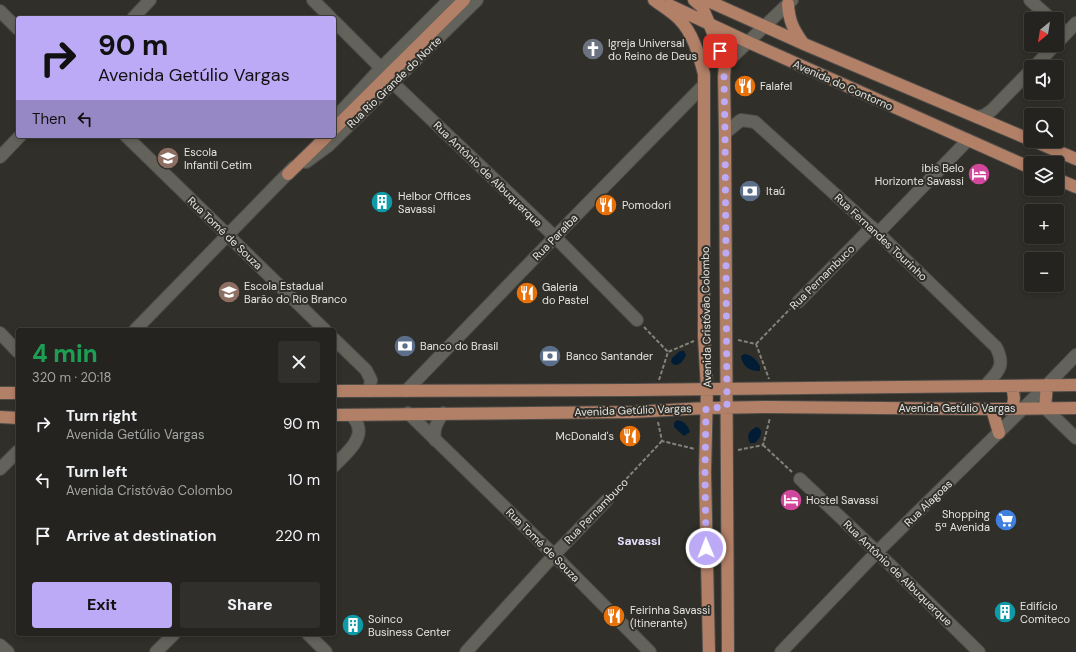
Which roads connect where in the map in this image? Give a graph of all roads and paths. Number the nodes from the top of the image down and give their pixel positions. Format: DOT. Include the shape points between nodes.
graph roads {
  1 [pos="150,0"];
  2 [pos="313,0"];
  3 [pos="449,0"];
  4 [pos="464,0"];
  5 [pos="477,0"];
  6 [pos="655,0"];
  7 [pos="694,0"];
  8 [pos="706,0"];
  9 [pos="1030,0"];
  10 [pos="790,2"];
  11 [pos="0,11"];
  12 [pos="1043,12"];
  13 [pos="135,16"];
  14 [pos="329,16"];
  15 [pos="336,23"];
  16 [pos="709,23"];
  17 [pos="1076,23"];
  18 [pos="764,26"];
  19 [pos="16,27"];
  20 [pos="1066,33"];
  21 [pos="748,42"];
  22 [pos="804,44"];
  23 [pos="1048,52"];
  24 [pos="1041,60"];
  25 [pos="725,64"];
  26 [pos="381,68"];
  27 [pos="1024,77"];
  28 [pos="392,82"];
  29 [pos="704,85"];
  30 [pos="336,117"];
  31 [pos="977,117"];
  32 [pos="336,127"];
  33 [pos="725,133"];
  34 [pos="1024,137"];
  35 [pos="18,138"];
  36 [pos="128,138"];
  37 [pos="316,138"];
  38 [pos="325,138"];
  39 [pos="968,140"];
  40 [pos="1050,148"];
  41 [pos="0,157"];
  42 [pos="1076,160"];
  43 [pos="1024,165"];
  44 [pos="288,174"];
  45 [pos="1064,182"];
  46 [pos="1076,187"];
  47 [pos="875,230"];
  48 [pos="227,236"];
  49 [pos="555,237"];
  50 [pos="798,302"];
  51 [pos="637,320"];
  52 [pos="137,328"];
  53 [pos="323,328"];
  54 [pos="0,333"];
  55 [pos="704,337"];
  56 [pos="727,337"];
  57 [pos="336,341"];
  58 [pos="756,344"];
  59 [pos="16,350"];
  60 [pos="668,352"];
  61 [pos="1076,355"];
  62 [pos="1047,385"];
  63 [pos="1076,385"];
  64 [pos="984,386"];
  65 [pos="1011,386"];
  66 [pos="707,389"];
  67 [pos="727,389"];
  68 [pos="773,389"];
  69 [pos="656,390"];
  70 [pos="369,391"];
  71 [pos="406,391"];
  72 [pos="336,392"];
  73 [pos="0,393"];
  74 [pos="16,393"];
  75 [pos="727,407"];
  76 [pos="773,407"];
  77 [pos="706,408"];
  78 [pos="1017,408"];
  79 [pos="1045,408"];
  80 [pos="1076,408"];
  81 [pos="992,409"];
  82 [pos="656,411"];
  83 [pos="408,413"];
  84 [pos="443,413"];
  85 [pos="336,415"];
  86 [pos="351,415"];
  87 [pos="0,418"];
  88 [pos="16,418"];
  89 [pos="999,433"];
  90 [pos="1076,438"];
  91 [pos="436,440"];
  92 [pos="662,441"];
  93 [pos="763,445"];
  94 [pos="705,451"];
  95 [pos="727,452"];
  96 [pos="16,453"];
  97 [pos="336,464"];
  98 [pos="0,469"];
  99 [pos="800,479"];
  100 [pos="607,500"];
  101 [pos="877,552"];
  102 [pos="554,555"];
  103 [pos="172,636"];
  104 [pos="310,636"];
  105 [pos="0,645"];
  106 [pos="8,652"];
  107 [pos="156,652"];
  108 [pos="326,652"];
  109 [pos="466,652"];
  110 [pos="650,652"];
  111 [pos="709,652"];
  112 [pos="728,652"];
  113 [pos="781,652"];
  114 [pos="979,652"];
  1 -- 13 [label="street"];
  2 -- 14 [label="street"];
  3 -- 26 [label="street, Rua Rio Grande do Norte"];
  4 -- 32 [label="main road"];
  5 -- 28 [label="street, Rua Rio Grande do Norte"];
  6 -- 16 [label="main road, Avenida do Contorno"];
  6 -- 29 [label="main road, Avenida Cristóvão Colombo" via="680,20 689,34 698,52"];
  7 -- 16 [label="main road, Avenida Cristóvão Colombo" via="702,7"];
  8 -- 18 [label="main road, Avenida do Contorno"];
  9 -- 12 [label="street"];
  10 -- 18 [label="street"];
  10 -- 22 [label="main road" via="789,17"];
  11 -- 19 [label="street"];
  15 -- 26 [label="street"];
  16 -- 21 [label="main road, Avenida do Contorno"];
  16 -- 25 [label="main road, Avenida Cristóvão Colombo"];
  17 -- 20 [label="street"];
  18 -- 21 [label="street"];
  18 -- 22 [label="main road, Avenida do Contorno"];
  21 -- 25 [label="street"];
  21 -- 39 [label="main road, Avenida do Contorno"];
  22 -- 31 [label="main road, Avenida do Contorno"];
  23 -- 24 [label="street"];
  25 -- 33 [label="main road, Avenida Cristóvão Colombo"];
  26 -- 30 [label="street, Rua Rio Grande do Norte"];
  27 -- 31 [label="street" via="992,110"];
  28 -- 44 [label="street, Rua Rio Grande do Norte" via="328,146"];
  28 -- 49 [label="street, Rua Antônio de Albuquerque"];
  29 -- 49 [label="street, Rua Paraíba"];
  29 -- 55 [label="main road, Avenida Cristóvão Colombo"];
  31 -- 34 [label="main road, Avenida do Contorno"];
  33 -- 47 [label="street, Rua Fernandes Tourinho" via="741,120 754,122"];
  33 -- 56 [label="main road, Avenida Cristóvão Colombo"];
  35 -- 41 [label="street"];
  36 -- 48 [label="street, Rua Tomé de Souza"];
  37 -- 44 [label="street, Rua Rio Grande do Norte"];
  38 -- 44 [label="main road"];
  39 -- 43 [label="main road, Avenida do Contorno"];
  39 -- 47 [label="street, Rua Pernambuco"];
  40 -- 42 [label="main road, Avenida do Contorno"];
  44 -- 48 [label="street, Rua Rio Grande do Norte"];
  45 -- 46 [label="main road"];
  47 -- 50 [label="street, Rua Pernambuco"];
  47 -- 64 [label="street, Rua Fernandes Tourinho" via="996,347 1002,362 995,375"];
  48 -- 52 [label="street, Rua Rio Grande do Norte"];
  48 -- 53 [label="street, Rua Tomé de Souza"];
  49 -- 51 [label="street, Rua Antônio de Albuquerque"];
  49 -- 71 [label="street, Rua Paraíba"];
  50 -- 58 [label="path, Rua Pernambuco"];
  51 -- 60 [label="path"];
  54 -- 59 [label="street"];
  55 -- 60 [label="path"];
  55 -- 66 [label="main road, Avenida Cristóvão Colombo"];
  56 -- 58 [label="path"];
  56 -- 67 [label="main road, Avenida Cristóvão Colombo"];
  57 -- 70 [label="street" via="366,370 371,380"];
  58 -- 68 [label="path"];
  60 -- 69 [label="path"];
  61 -- 62 [label="street, Rua Alagoas"];
  62 -- 63 [label="main road, Avenida Getúlio Vargas"];
  62 -- 65 [label="main road, Avenida Getúlio Vargas"];
  62 -- 78 [label="street, Rua Alagoas"];
  62 -- 79 [label="main road"];
  64 -- 65 [label="main road, Avenida Getúlio Vargas"];
  64 -- 68 [label="main road, Avenida Getúlio Vargas"];
  65 -- 78 [label="main road"];
  66 -- 67 [label="main road, Avenida Getúlio Vargas"];
  66 -- 69 [label="main road, Avenida Getúlio Vargas"];
  66 -- 77 [label="main road, Avenida Cristóvão Colombo"];
  67 -- 68 [label="main road, Avenida Getúlio Vargas"];
  67 -- 75 [label="main road, Avenida Cristóvão Colombo"];
  69 -- 71 [label="main road, Avenida Getúlio Vargas"];
  70 -- 71 [label="main road, Avenida Getúlio Vargas"];
  70 -- 72 [label="main road, Avenida Getúlio Vargas"];
  73 -- 74 [label="main road"];
  75 -- 76 [label="main road, Avenida Getúlio Vargas"];
  75 -- 77 [label="main road, Avenida Getúlio Vargas"];
  75 -- 95 [label="main road, Avenida Cristóvão Colombo"];
  76 -- 81 [label="main road, Avenida Getúlio Vargas"];
  76 -- 93 [label="path"];
  77 -- 82 [label="main road, Avenida Getúlio Vargas"];
  77 -- 94 [label="main road, Avenida Cristóvão Colombo"];
  78 -- 79 [label="main road, Avenida Getúlio Vargas"];
  78 -- 81 [label="main road, Avenida Getúlio Vargas"];
  78 -- 89 [label="street, Rua Alagoas"];
  79 -- 80 [label="main road, Avenida Getúlio Vargas"];
  79 -- 90 [label="street"];
  81 -- 89 [label="main road"];
  82 -- 84 [label="main road, Avenida Getúlio Vargas"];
  82 -- 92 [label="path"];
  83 -- 84 [label="main road, Avenida Getúlio Vargas"];
  83 -- 86 [label="main road, Avenida Getúlio Vargas"];
  83 -- 91 [label="street, Rua Tomé de Souza"];
  84 -- 91 [label="street" via="436,424"];
  85 -- 86 [label="main road, Avenida Getúlio Vargas"];
  86 -- 97 [label="street" via="358,425 357,440"];
  87 -- 88 [label="main road"];
  89 -- 101 [label="street, Rua Alagoas"];
  91 -- 102 [label="street, Rua Tomé de Souza"];
  92 -- 94 [label="path"];
  92 -- 100 [label="path, Rua Pernambuco"];
  93 -- 95 [label="path"];
  93 -- 99 [label="path"];
  94 -- 111 [label="main road, Avenida Cristóvão Colombo"];
  95 -- 112 [label="main road, Avenida Cristóvão Colombo"];
  96 -- 98 [label="street"];
  99 -- 101 [label="street, Rua Antônio de Albuquerque"];
  100 -- 102 [label="street, Rua Pernambuco"];
  101 -- 113 [label="street, Rua Alagoas"];
  101 -- 114 [label="street, Rua Antônio de Albuquerque"];
  102 -- 109 [label="street, Rua Pernambuco"];
  102 -- 110 [label="street, Rua Tomé de Souza"];
  103 -- 107 [label="street"];
  104 -- 108 [label="street"];
  105 -- 106 [label="street"];
}
